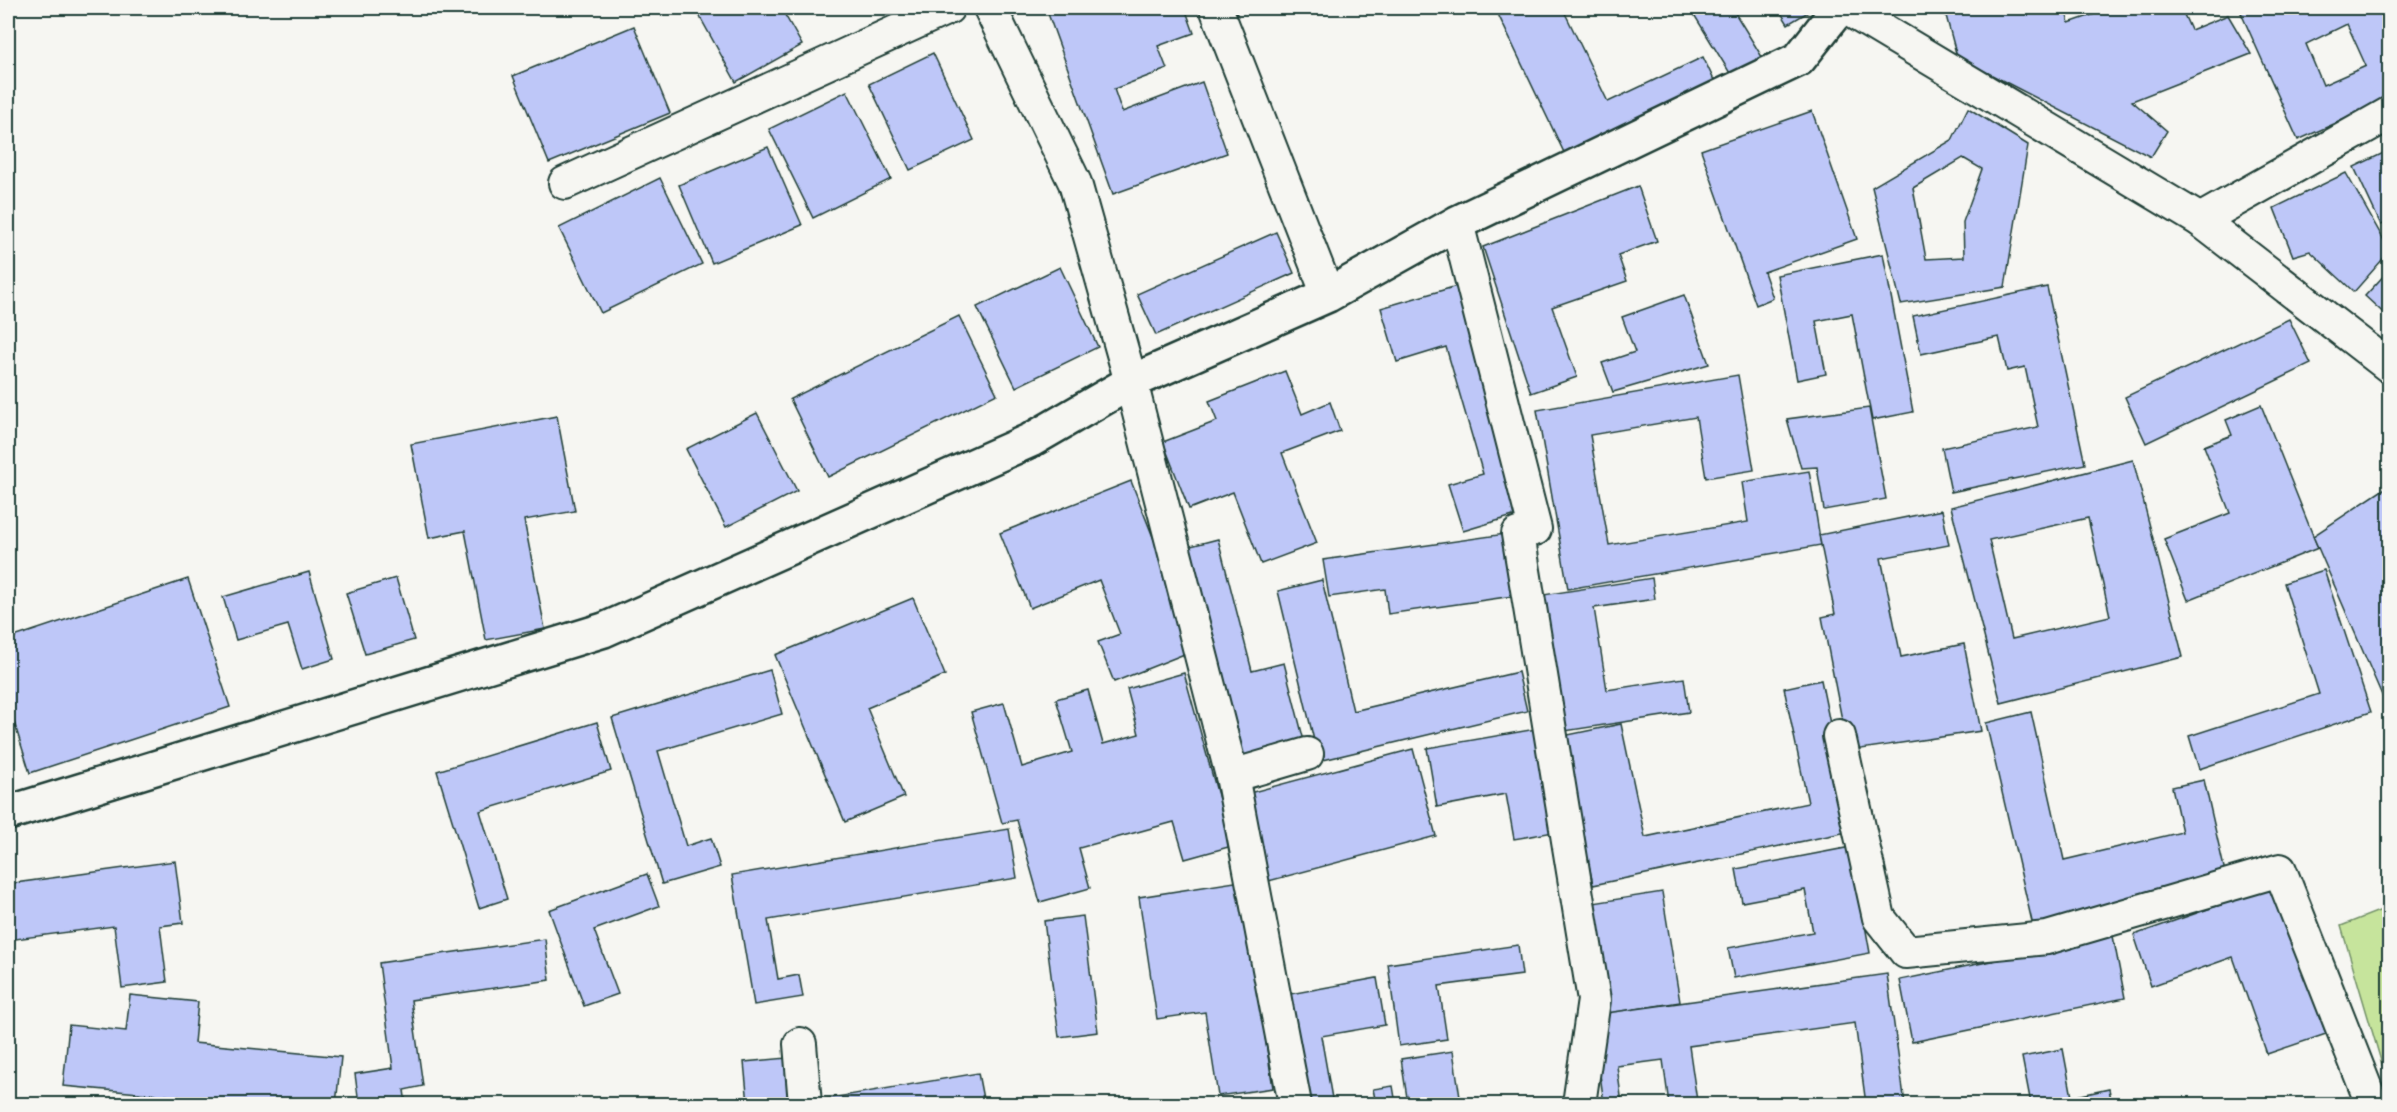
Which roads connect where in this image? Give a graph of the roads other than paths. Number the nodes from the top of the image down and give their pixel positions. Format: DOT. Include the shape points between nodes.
graph roads {
  1 [pos="948,8"];
  2 [pos="990,8"];
  3 [pos="1216,8"];
  4 [pos="1839,8"];
  5 [pos="1846,8"];
  6 [pos="2390,113"];
  7 [pos="565,183"];
  8 [pos="2200,220"];
  9 [pos="1457,223"];
  10 [pos="1328,295"];
  11 [pos="2390,368"];
  12 [pos="1131,382"];
  13 [pos="1839,736"];
  14 [pos="1306,754"];
  15 [pos="1232,776"];
  16 [pos="8,813"];
  17 [pos="800,1044"];
  18 [pos="805,1104"];
  19 [pos="1295,1104"];
  20 [pos="1579,1104"];
  21 [pos="2372,1104"];
  1 -- 7 [label="street"];
  2 -- 12 [label="street" via="1075,183"];
  3 -- 10 [label="street"];
  4 -- 9 [label="street" via="1799,59"];
  5 -- 8 [label="street"];
  6 -- 8 [label="street"];
  8 -- 11 [label="street"];
  9 -- 10 [label="street"];
  9 -- 20 [label="street" via="1535,529 1518,534 1594,1000"];
  10 -- 12 [label="street"];
  12 -- 15 [label="street"];
  12 -- 16 [label="street" via="1031,440 604,630"];
  13 -- 21 [label="street" via="1879,918 1906,952 2047,938 2280,870"];
  14 -- 15 [label="street"];
  15 -- 19 [label="street"];
  17 -- 18 [label="street"];
}
